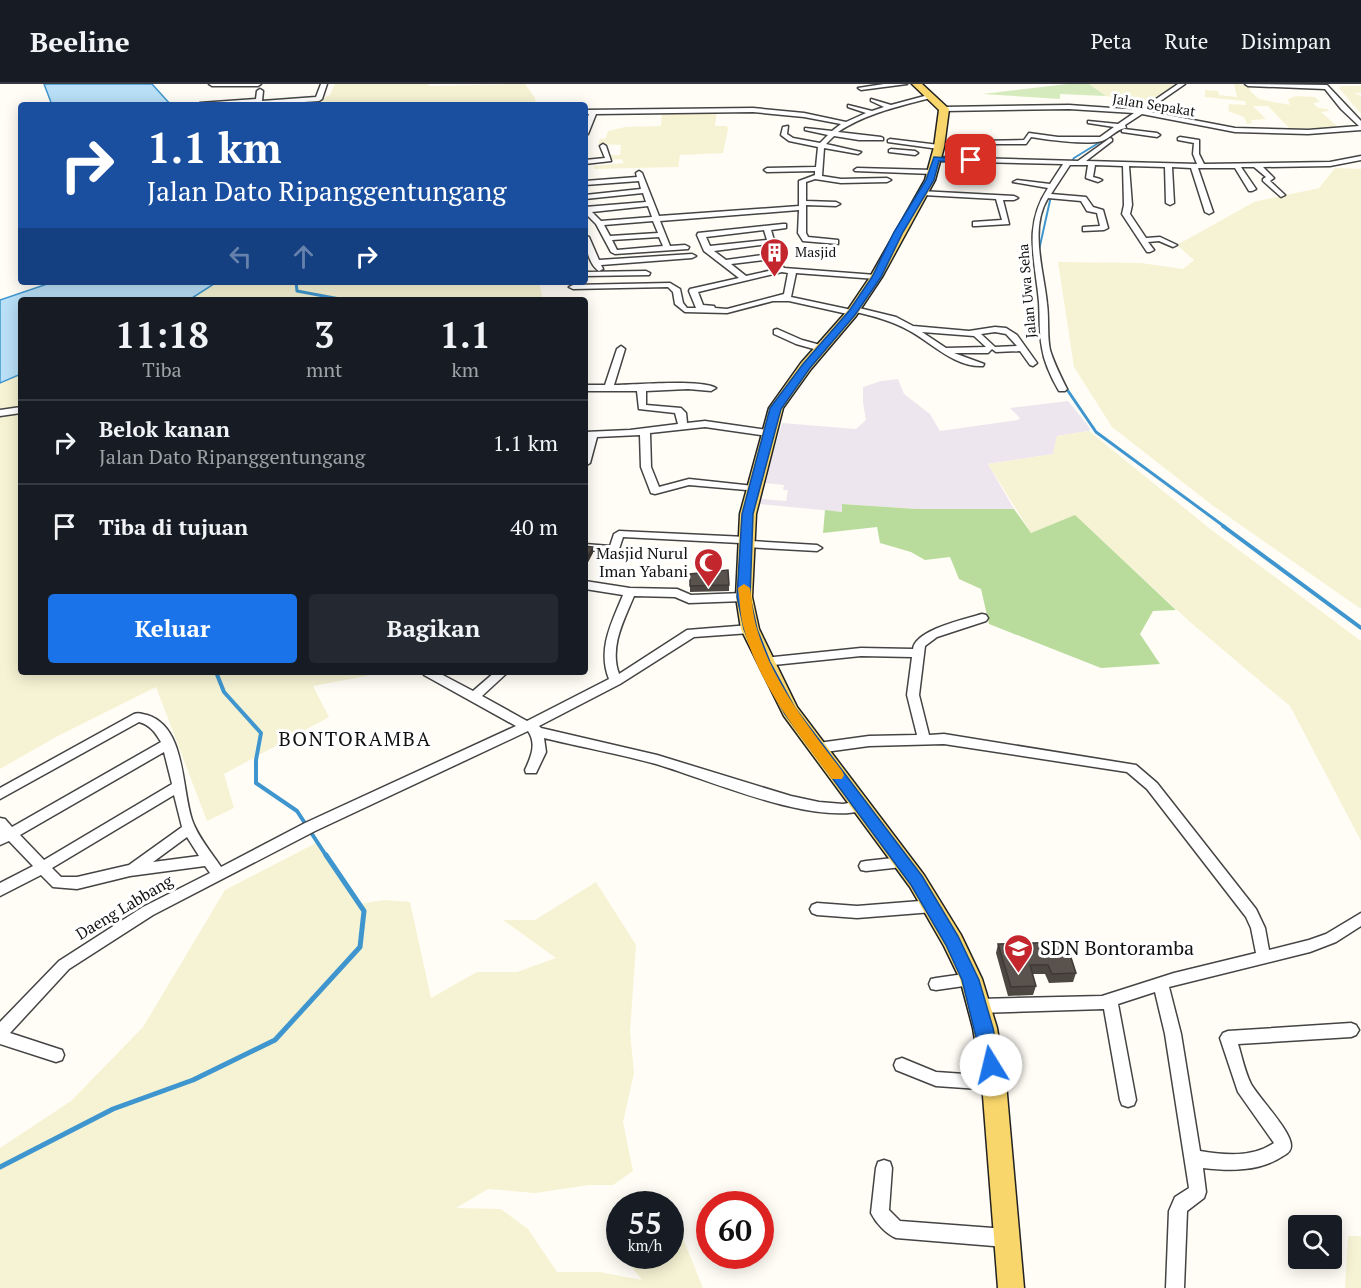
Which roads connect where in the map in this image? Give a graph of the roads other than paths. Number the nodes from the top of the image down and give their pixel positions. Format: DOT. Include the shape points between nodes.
graph roads {
  1 [pos="212,84"];
  2 [pos="324,84"];
  3 [pos="904,84"];
  4 [pos="917,84"];
  5 [pos="1182,84"];
  6 [pos="1248,84"];
  7 [pos="229,85"];
  8 [pos="1259,85"];
  9 [pos="1305,85"];
  10 [pos="259,88"];
  11 [pos="861,88"];
  12 [pos="1264,94"];
  13 [pos="1306,94"];
  14 [pos="873,100"];
  15 [pos="258,101"];
  16 [pos="219,102"];
  17 [pos="245,102"];
  18 [pos="938,103"];
  19 [pos="850,106"];
  20 [pos="891,107"];
  21 [pos="588,112"];
  22 [pos="593,112"];
  23 [pos="873,113"];
  24 [pos="1144,113"];
  25 [pos="1216,117"];
  26 [pos="814,122"];
  27 [pos="1090,122"];
  28 [pos="849,124"];
  29 [pos="588,126"];
  30 [pos="786,127"];
  31 [pos="1361,127"];
  32 [pos="842,128"];
  33 [pos="1124,128"];
  34 [pos="1215,128"];
  35 [pos="807,129"];
  36 [pos="835,134"];
  37 [pos="1157,135"];
  38 [pos="1116,137"];
  39 [pos="881,139"];
  40 [pos="1179,139"];
  41 [pos="1148,140"];
  42 [pos="890,141"];
  43 [pos="823,145"];
  44 [pos="603,146"];
  45 [pos="891,151"];
  46 [pos="858,152"];
  47 [pos="939,154"];
  48 [pos="1361,158"];
  49 [pos="988,161"];
  50 [pos="588,162"];
  51 [pos="1074,162"];
  52 [pos="1092,163"];
  53 [pos="1126,165"];
  54 [pos="1256,165"];
  55 [pos="1168,166"];
  56 [pos="1198,166"];
  57 [pos="1237,166"];
  58 [pos="819,168"];
  59 [pos="767,170"];
  60 [pos="857,170"];
  61 [pos="815,177"];
  62 [pos="886,180"];
  63 [pos="1098,180"];
  64 [pos="1017,182"];
  65 [pos="588,183"];
  66 [pos="1052,186"];
  67 [pos="1083,186"];
  68 [pos="1252,189"];
  69 [pos="645,191"];
  70 [pos="923,193"];
  71 [pos="1281,195"];
  72 [pos="588,196"];
  73 [pos="1048,196"];
  74 [pos="999,197"];
  75 [pos="1014,198"];
  76 [pos="1084,199"];
  77 [pos="1170,203"];
  78 [pos="650,204"];
  79 [pos="836,204"];
  80 [pos="802,205"];
  81 [pos="588,210"];
  82 [pos="1209,212"];
  83 [pos="588,213"];
  84 [pos="657,219"];
  85 [pos="599,223"];
  86 [pos="976,224"];
  87 [pos="783,226"];
  88 [pos="767,228"];
  89 [pos="1086,229"];
  90 [pos="661,235"];
  91 [pos="608,238"];
  92 [pos="1143,240"];
  93 [pos="770,242"];
  94 [pos="835,242"];
  95 [pos="588,243"];
  96 [pos="1173,245"];
  97 [pos="685,247"];
  98 [pos="667,248"];
  99 [pos="707,249"];
  100 [pos="1150,250"];
  101 [pos="692,256"];
  102 [pos="774,256"];
  103 [pos="597,262"];
  104 [pos="723,263"];
  105 [pos="782,270"];
  106 [pos="792,271"];
  107 [pos="599,273"];
  108 [pos="646,273"];
  109 [pos="588,274"];
  110 [pos="876,277"];
  111 [pos="745,279"];
  112 [pos="573,287"];
  113 [pos="854,311"];
  114 [pos="911,328"];
  115 [pos="777,332"];
  116 [pos="971,333"];
  117 [pos="821,348"];
  118 [pos="1022,348"];
  119 [pos="621,349"];
  120 [pos="992,349"];
  121 [pos="944,352"];
  122 [pos="1033,363"];
  123 [pos="980,364"];
  124 [pos="609,387"];
  125 [pos="588,388"];
  126 [pos="641,388"];
  127 [pos="711,388"];
  128 [pos="1062,389"];
  129 [pos="18,410"];
  130 [pos="0,413"];
  131 [pos="682,426"];
  132 [pos="645,432"];
  133 [pos="768,433"];
  134 [pos="589,435"];
  135 [pos="754,489"];
  136 [pos="746,542"];
  137 [pos="588,547"];
  138 [pos="817,548"];
  139 [pos="588,585"];
  140 [pos="630,592"];
  141 [pos="744,597"];
  142 [pos="982,618"];
  143 [pos="750,629"];
  144 [pos="918,653"];
  145 [pos="764,662"];
  146 [pos="434,675"];
  147 [pos="499,675"];
  148 [pos="613,675"];
  149 [pos="474,697"];
  150 [pos="531,728"];
  151 [pos="924,739"];
  152 [pos="169,744"];
  153 [pos="818,748"];
  154 [pos="531,770"];
  155 [pos="177,787"];
  156 [pos="0,794"];
  157 [pos="860,806"];
  158 [pos="0,823"];
  159 [pos="189,829"];
  160 [pos="5,837"];
  161 [pos="209,860"];
  162 [pos="903,862"];
  163 [pos="866,866"];
  164 [pos="43,867"];
  165 [pos="130,870"];
  166 [pos="218,874"];
  167 [pos="0,890"];
  168 [pos="933,906"];
  169 [pos="818,909"];
  170 [pos="1361,919"];
  171 [pos="1262,950"];
  172 [pos="970,980"];
  173 [pos="936,984"];
  174 [pos="1161,984"];
  175 [pos="1110,1000"];
  176 [pos="978,1006"];
  177 [pos="1351,1030"];
  178 [pos="0,1035"];
  179 [pos="56,1055"];
  180 [pos="902,1065"];
  181 [pos="994,1083"];
  182 [pos="1128,1100"];
  183 [pos="1193,1158"];
  184 [pos="884,1168"];
  185 [pos="1006,1238"];
  186 [pos="1011,1288"];
  187 [pos="1175,1288"];
  188 [pos="1180,1288"];
  1 -- 7 [label="street"];
  2 -- 15 [label="street" via="319,99"];
  3 -- 11 [label="street"];
  4 -- 18 [label="main road"];
  5 -- 24 [label="street"];
  6 -- 8 [label="street"];
  7 -- 10 [label="street"];
  7 -- 16 [label="street"];
  8 -- 9 [label="street"];
  8 -- 12 [label="street"];
  9 -- 13 [label="street"];
  9 -- 31 [label="street" via="1327,87"];
  10 -- 15 [label="street"];
  14 -- 20 [label="street"];
  15 -- 17 [label="street"];
  18 -- 20 [label="street, Jalan Sepakat"];
  18 -- 24 [label="street, Jalan Sepakat"];
  18 -- 47 [label="main road"];
  19 -- 23 [label="street"];
  20 -- 23 [label="street, Jalan Sepakat"];
  21 -- 22 [label="street"];
  22 -- 28 [label="street" via="753,110"];
  22 -- 29 [label="street"];
  23 -- 28 [label="street, Jalan Sepakat"];
  24 -- 33 [label="street"];
  24 -- 34 [label="street, Jalan Sepakat"];
  25 -- 34 [label="street"];
  26 -- 32 [label="street"];
  27 -- 33 [label="street"];
  28 -- 32 [label="street, Jalan Sepakat"];
  30 -- 43 [label="street" via="784,135 789,139"];
  31 -- 34 [label="street, Jalan Sepakat" via="1308,132"];
  32 -- 36 [label="street, Jalan Sepakat"];
  33 -- 37 [label="street"];
  33 -- 38 [label="street"];
  33 -- 49 [label="street" via="1098,140 1029,135 1026,142 980,143"];
  35 -- 36 [label="street"];
  36 -- 39 [label="street"];
  36 -- 43 [label="street, Jalan Sepakat"];
  38 -- 41 [label="street"];
  38 -- 51 [label="street"];
  40 -- 56 [label="street" via="1197,141"];
  42 -- 47 [label="street"];
  43 -- 46 [label="street"];
  43 -- 58 [label="street"];
  44 -- 50 [label="street" via="609,160"];
  45 -- 47 [label="street"];
  47 -- 49 [label="street"];
  47 -- 60 [label="street"];
  47 -- 70 [label="main road"];
  48 -- 54 [label="street" via="1330,164"];
  49 -- 51 [label="street"];
  51 -- 52 [label="street"];
  51 -- 66 [label="street, Jalan Uwa Seha"];
  52 -- 53 [label="street"];
  52 -- 63 [label="street" via="1089,178"];
  53 -- 55 [label="street"];
  53 -- 92 [label="street" via="1125,211"];
  54 -- 57 [label="street"];
  54 -- 71 [label="street" via="1271,178 1265,180"];
  55 -- 56 [label="street"];
  55 -- 77 [label="street"];
  56 -- 57 [label="street"];
  56 -- 82 [label="street"];
  57 -- 68 [label="street"];
  58 -- 59 [label="street"];
  58 -- 61 [label="street"];
  61 -- 62 [label="street"];
  61 -- 80 [label="street" via="803,181"];
  64 -- 66 [label="street"];
  65 -- 69 [label="street" via="640,176"];
  66 -- 73 [label="street, Jalan Uwa Seha"];
  67 -- 76 [label="street"];
  69 -- 72 [label="street"];
  69 -- 78 [label="street"];
  70 -- 74 [label="street"];
  70 -- 110 [label="main road"];
  73 -- 76 [label="street"];
  73 -- 128 [label="street, Jalan Uwa Seha" via="1037,221 1035,254 1046,350"];
  74 -- 75 [label="street"];
  74 -- 86 [label="street" via="1006,222"];
  76 -- 89 [label="street" via="1088,208 1102,214 1105,226"];
  78 -- 81 [label="street"];
  78 -- 84 [label="street"];
  79 -- 80 [label="street"];
  80 -- 84 [label="street"];
  80 -- 94 [label="street" via="803,237"];
  83 -- 85 [label="street"];
  84 -- 85 [label="street"];
  84 -- 90 [label="street"];
  85 -- 91 [label="street"];
  87 -- 88 [label="street"];
  88 -- 93 [label="street"];
  88 -- 99 [label="street" via="703,234"];
  90 -- 91 [label="street"];
  90 -- 98 [label="street"];
  91 -- 98 [label="street" via="617,252"];
  92 -- 96 [label="street" via="1160,239"];
  92 -- 100 [label="street"];
  93 -- 99 [label="street"];
  93 -- 102 [label="street"];
  95 -- 103 [label="street"];
  97 -- 98 [label="street"];
  99 -- 104 [label="street"];
  101 -- 103 [label="street"];
  102 -- 104 [label="street"];
  102 -- 105 [label="street"];
  103 -- 107 [label="street"];
  104 -- 111 [label="street"];
  105 -- 106 [label="street"];
  105 -- 111 [label="street"];
  106 -- 110 [label="street"];
  106 -- 111 [label="street" via="785,296 707,308 698,305 693,293"];
  107 -- 108 [label="street"];
  107 -- 109 [label="street"];
  110 -- 113 [label="main road"];
  112 -- 113 [label="street" via="670,285 676,289 679,304 685,310 727,311 773,299 789,299"];
  113 -- 114 [label="street" via="893,319"];
  113 -- 117 [label="main road"];
  114 -- 116 [label="street"];
  114 -- 121 [label="street"];
  115 -- 117 [label="street"];
  116 -- 118 [label="street" via="1003,328"];
  116 -- 120 [label="street"];
  117 -- 133 [label="main road" via="776,408"];
  118 -- 120 [label="street"];
  118 -- 122 [label="street"];
  119 -- 124 [label="street"];
  120 -- 121 [label="street"];
  121 -- 123 [label="street"];
  124 -- 125 [label="street"];
  124 -- 126 [label="street"];
  126 -- 127 [label="street"];
  126 -- 131 [label="street" via="642,406 678,410"];
  129 -- 130 [label="street"];
  131 -- 132 [label="street"];
  131 -- 133 [label="street" via="719,425"];
  132 -- 134 [label="street"];
  132 -- 135 [label="street" via="646,467 655,491 689,482"];
  133 -- 135 [label="main road"];
  135 -- 136 [label="main road" via="747,514"];
  136 -- 137 [label="street" via="620,534 614,550"];
  136 -- 138 [label="street"];
  136 -- 141 [label="main road"];
  139 -- 140 [label="street"];
  140 -- 141 [label="street" via="677,593 689,599"];
  140 -- 148 [label="street" via="608,650"];
  141 -- 143 [label="main road"];
  142 -- 144 [label="street" via="924,638"];
  143 -- 145 [label="main road"];
  143 -- 148 [label="street, Daeng Labbang" via="691,633"];
  144 -- 145 [label="street" via="861,652"];
  144 -- 151 [label="street" via="912,695"];
  145 -- 153 [label="main road" via="790,711"];
  146 -- 149 [label="street"];
  147 -- 149 [label="street"];
  148 -- 150 [label="street, Daeng Labbang"];
  149 -- 150 [label="street"];
  150 -- 154 [label="street" via="540,752"];
  150 -- 157 [label="street" via="822,808 846,810"];
  150 -- 166 [label="street, Daeng Labbang" via="310,826"];
  151 -- 153 [label="street"];
  151 -- 171 [label="street" via="1131,768 1148,781 1251,914"];
  152 -- 155 [label="street"];
  152 -- 156 [label="street" via="154,723 138,717"];
  152 -- 160 [label="street"];
  153 -- 157 [label="main road"];
  155 -- 159 [label="street"];
  155 -- 164 [label="street"];
  157 -- 162 [label="main road"];
  158 -- 160 [label="street"];
  159 -- 161 [label="street"];
  159 -- 165 [label="street"];
  160 -- 164 [label="street"];
  161 -- 165 [label="street"];
  161 -- 166 [label="street"];
  162 -- 163 [label="street"];
  162 -- 168 [label="main road"];
  164 -- 165 [label="street" via="58,883 67,884"];
  164 -- 167 [label="street"];
  166 -- 178 [label="street, Daeng Labbang" via="120,927 64,965"];
  168 -- 169 [label="street" via="857,912"];
  168 -- 172 [label="main road"];
  170 -- 174 [label="street" via="1310,946"];
  172 -- 173 [label="street"];
  172 -- 176 [label="main road"];
  174 -- 175 [label="street"];
  174 -- 183 [label="street"];
  175 -- 176 [label="street"];
  175 -- 182 [label="street"];
  176 -- 181 [label="main road"];
  177 -- 183 [label="street" via="1228,1038 1244,1087 1283,1147 1230,1164"];
  178 -- 179 [label="street"];
  180 -- 181 [label="street" via="936,1079"];
  181 -- 185 [label="main road"];
  183 -- 187 [label="street" via="1198,1192 1181,1203 1178,1211"];
  184 -- 185 [label="street" via="880,1213 896,1229"];
  185 -- 186 [label="main road"];
  187 -- 188 [label="street"];
}
